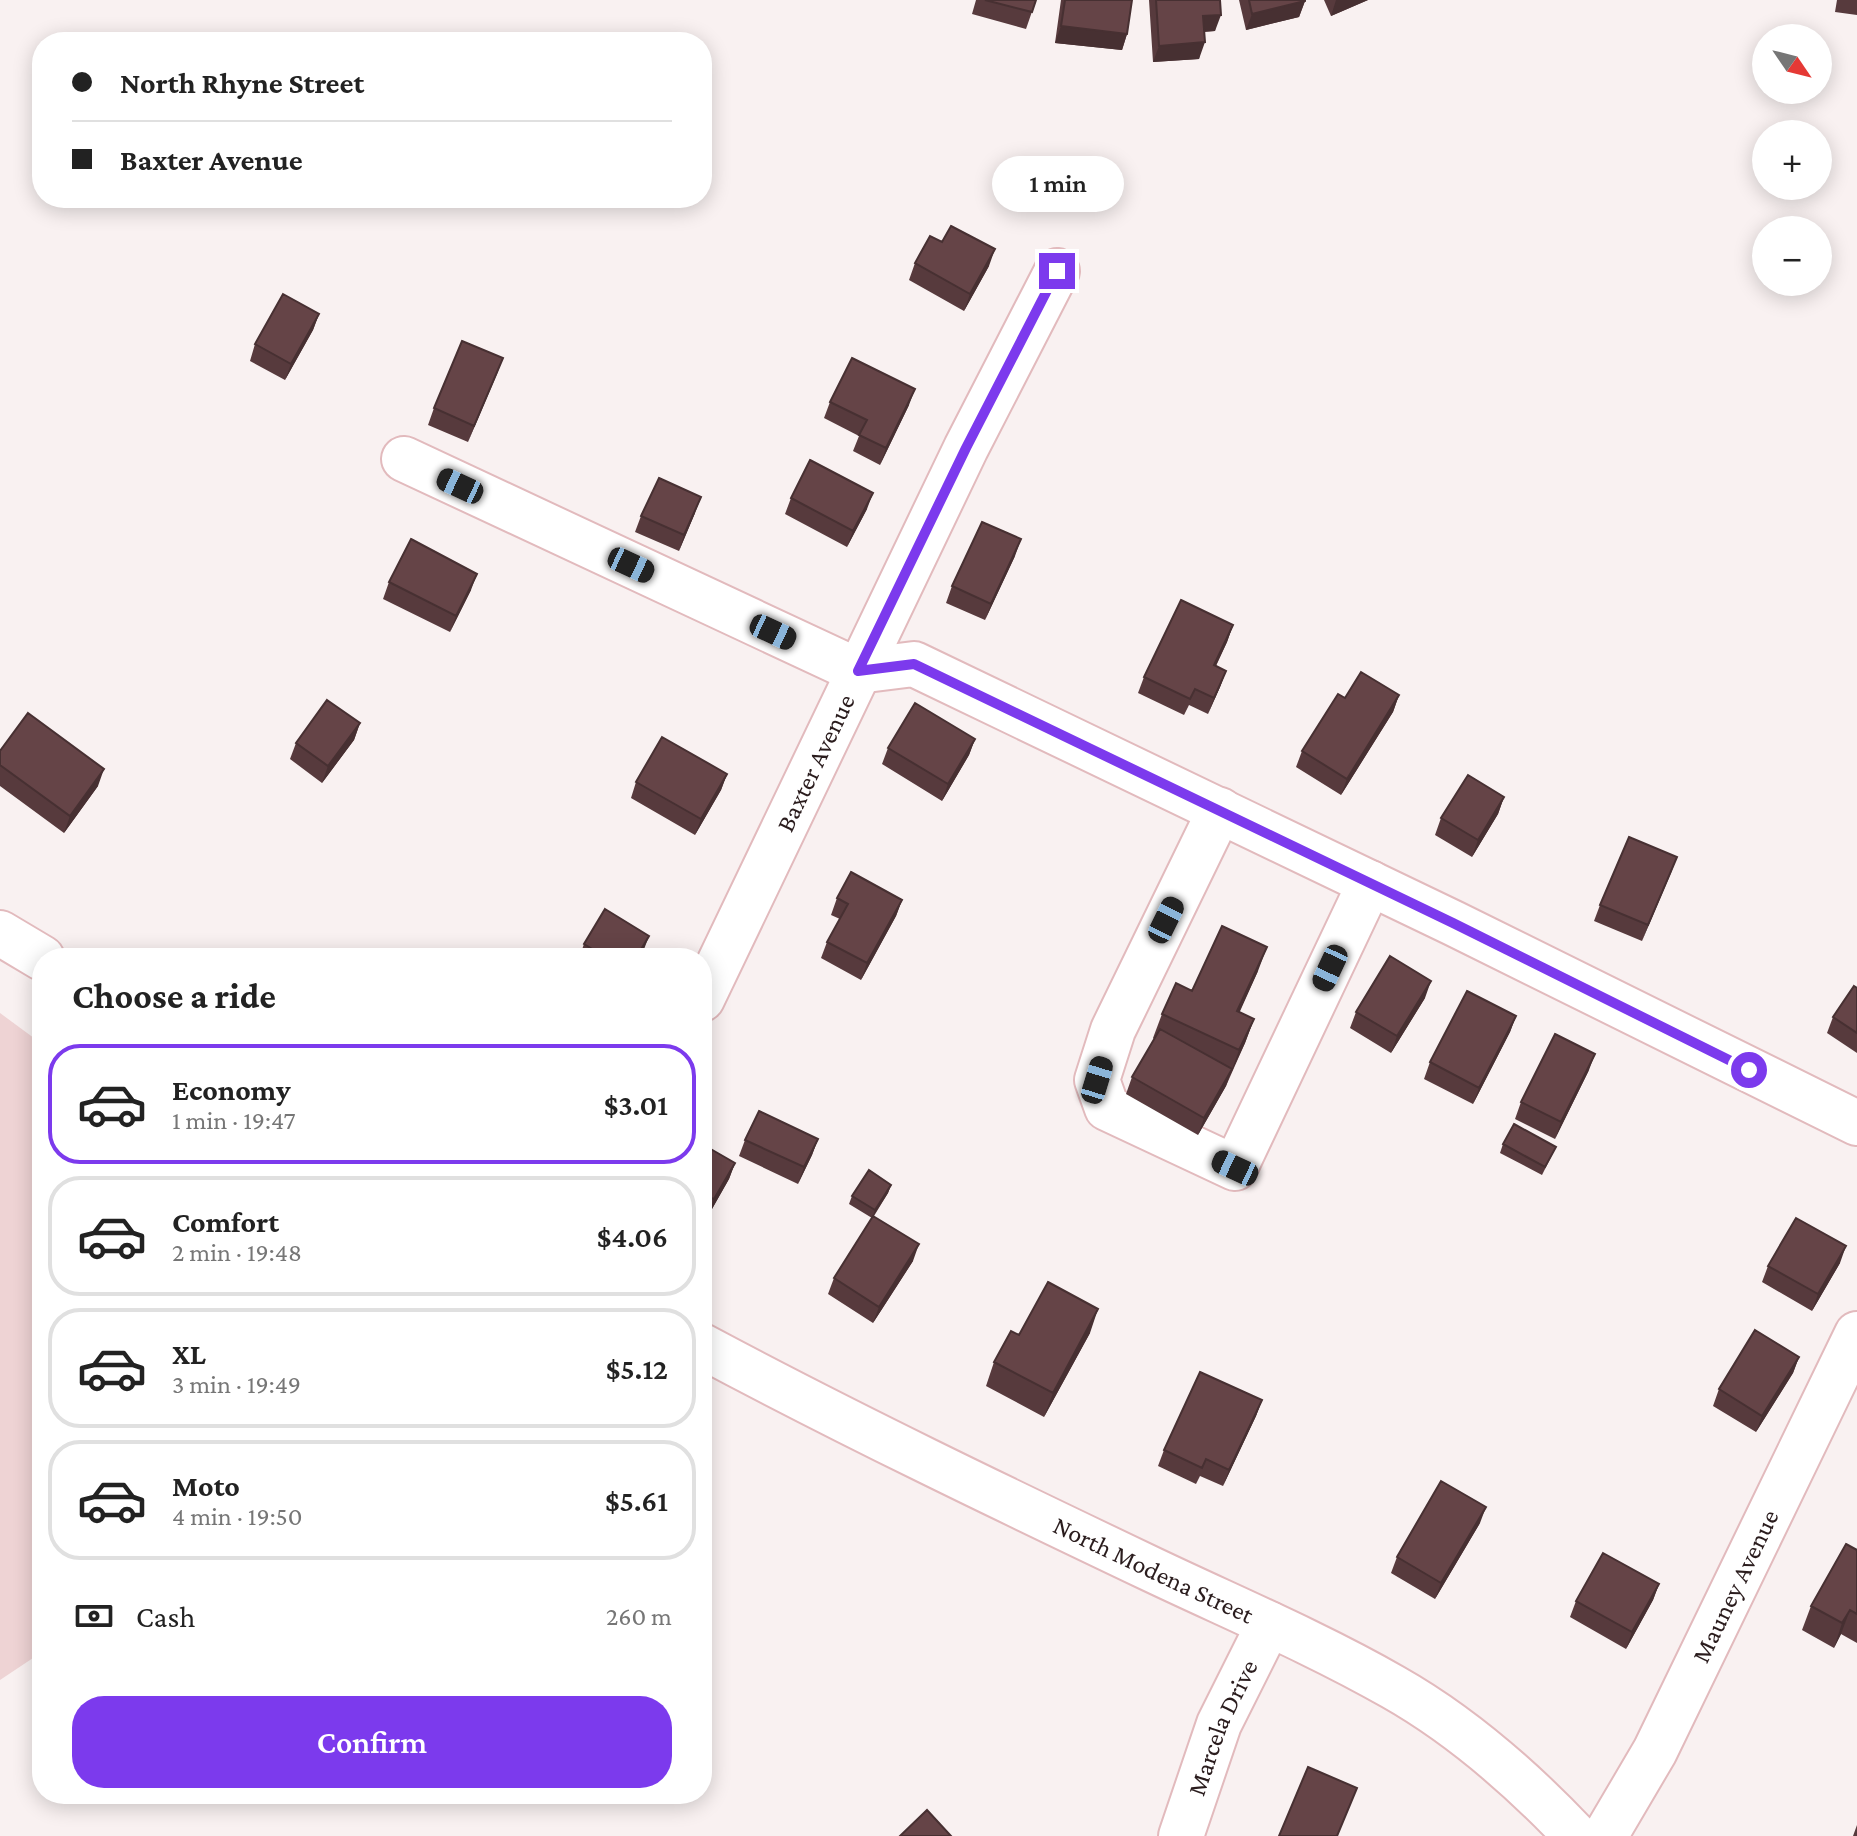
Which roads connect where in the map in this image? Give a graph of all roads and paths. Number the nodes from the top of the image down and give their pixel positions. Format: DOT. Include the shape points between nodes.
graph roads {
  1 [pos="1057,271"];
  2 [pos="404,459"];
  3 [pos="858,671"];
  4 [pos="1220,810"];
  5 [pos="1370,883"];
  6 [pos="0,933"];
  7 [pos="32,952"];
  8 [pos="712,978"];
  9 [pos="1857,1123"];
  10 [pos="1857,1334"];
  11 [pos="712,1351"];
  12 [pos="1269,1624"];
  13 [pos="1181,1836"];
  14 [pos="1576,1836"];
  15 [pos="1605,1836"];
  1 -- 3 [label="street, Baxter Avenue"];
  2 -- 3 [label="street"];
  3 -- 4 [label="street" via="914,664"];
  3 -- 8 [label="street, Baxter Avenue"];
  4 -- 5 [label="street"];
  4 -- 5 [label="street" via="1113,1030 1097,1080 1107,1108 1235,1168"];
  5 -- 9 [label="street"];
  6 -- 7 [label="street"];
  10 -- 15 [label="street, Mauney Avenue" via="1655,1751"];
  11 -- 12 [label="street, North Modena Street"];
  12 -- 13 [label="street, Marcela Drive" via="1219,1724"];
  12 -- 14 [label="street, North Modena Street" via="1394,1687 1472,1739"];
}
